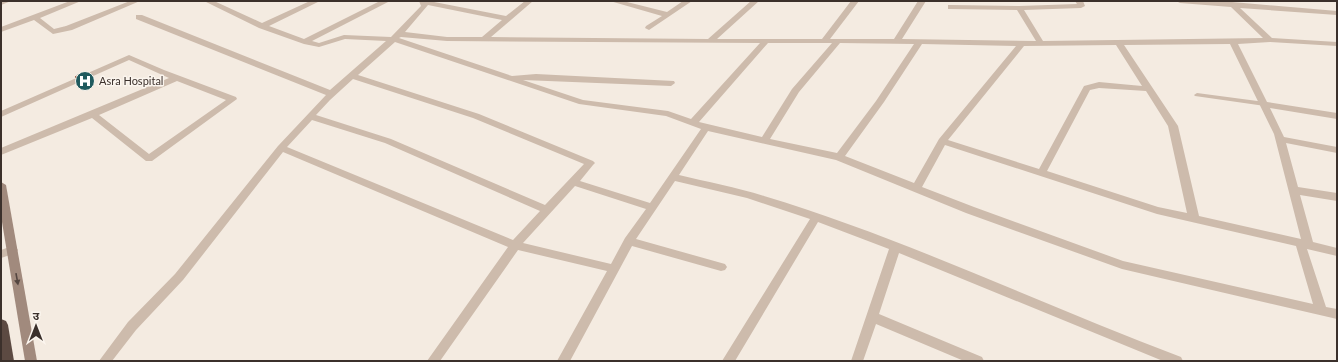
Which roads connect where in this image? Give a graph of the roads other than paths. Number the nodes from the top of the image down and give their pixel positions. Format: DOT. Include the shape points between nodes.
graph roads {
  1 [pos="7,1"];
  2 [pos="77,1"];
  3 [pos="136,1"];
  4 [pos="208,1"];
  5 [pos="316,1"];
  6 [pos="386,1"];
  7 [pos="423,1"];
  8 [pos="529,1"];
  9 [pos="614,1"];
  10 [pos="688,1"];
  11 [pos="756,1"];
  12 [pos="855,1"];
  13 [pos="922,1"];
  14 [pos="1079,1"];
  15 [pos="1180,1"];
  16 [pos="1,3"];
  17 [pos="1232,3"];
  18 [pos="988,4"];
  19 [pos="951,7"];
  20 [pos="1019,8"];
  21 [pos="1337,13"];
  22 [pos="668,15"];
  23 [pos="35,17"];
  24 [pos="139,17"];
  25 [pos="508,19"];
  26 [pos="262,26"];
  27 [pos="649,28"];
  28 [pos="1,30"];
  29 [pos="396,37"];
  30 [pos="484,39"];
  31 [pos="1270,40"];
  32 [pos="710,41"];
  33 [pos="766,41"];
  34 [pos="824,41"];
  35 [pos="838,41"];
  36 [pos="897,41"];
  37 [pos="304,42"];
  38 [pos="919,42"];
  39 [pos="1233,42"];
  40 [pos="1118,43"];
  41 [pos="1022,44"];
  42 [pos="1042,44"];
  43 [pos="1337,44"];
  44 [pos="352,76"];
  45 [pos="507,77"];
  46 [pos="176,78"];
  47 [pos="671,83"];
  48 [pos="1148,89"];
  49 [pos="332,94"];
  50 [pos="1197,95"];
  51 [pos="1264,104"];
  52 [pos="1,114"];
  53 [pos="94,114"];
  54 [pos="310,116"];
  55 [pos="1337,116"];
  56 [pos="693,123"];
  57 [pos="706,128"];
  58 [pos="1280,139"];
  59 [pos="764,140"];
  60 [pos="942,141"];
  61 [pos="281,148"];
  62 [pos="1337,150"];
  63 [pos="1,152"];
  64 [pos="839,157"];
  65 [pos="1041,173"];
  66 [pos="672,177"];
  67 [pos="573,182"];
  68 [pos="1,185"];
  69 [pos="916,188"];
  70 [pos="1293,190"];
  71 [pos="1337,197"];
  72 [pos="652,207"];
  73 [pos="547,210"];
  74 [pos="816,218"];
  75 [pos="1194,219"];
  76 [pos="629,241"];
  77 [pos="1304,244"];
  78 [pos="515,245"];
  79 [pos="895,247"];
  80 [pos="6,252"];
  81 [pos="1337,252"];
  82 [pos="721,267"];
  83 [pos="614,269"];
  84 [pos="1321,310"];
  85 [pos="1337,314"];
  86 [pos="872,317"];
  87 [pos="1,325"];
  88 [pos="6,361"];
  89 [pos="31,361"];
  90 [pos="105,361"];
  91 [pos="433,361"];
  92 [pos="562,361"];
  93 [pos="728,361"];
  94 [pos="857,361"];
  95 [pos="978,361"];
  96 [pos="1177,361"];
  1 -- 16 [label="street"];
  2 -- 23 [label="street"];
  3 -- 23 [label="street" via="53,32"];
  4 -- 26 [label="street"];
  5 -- 26 [label="street"];
  6 -- 37 [label="street"];
  7 -- 25 [label="street"];
  7 -- 29 [label="street" via="425,6"];
  8 -- 25 [label="street"];
  9 -- 22 [label="street"];
  10 -- 22 [label="street"];
  11 -- 32 [label="street"];
  12 -- 34 [label="street"];
  13 -- 36 [label="street"];
  14 -- 20 [label="street" via="1081,6"];
  15 -- 17 [label="street"];
  17 -- 21 [label="street"];
  17 -- 31 [label="street"];
  18 -- 19 [label="street"];
  18 -- 20 [label="street"];
  20 -- 42 [label="street"];
  22 -- 27 [label="street"];
  23 -- 28 [label="street"];
  24 -- 49 [label="street"];
  25 -- 30 [label="street"];
  26 -- 37 [label="street"];
  29 -- 30 [label="street"];
  29 -- 37 [label="street" via="344,37 319,45"];
  29 -- 44 [label="street"];
  29 -- 45 [label="street"];
  30 -- 32 [label="street"];
  31 -- 39 [label="street"];
  31 -- 43 [label="street"];
  32 -- 33 [label="street"];
  33 -- 34 [label="street"];
  33 -- 56 [label="street"];
  34 -- 35 [label="street"];
  35 -- 36 [label="street"];
  35 -- 59 [label="street" via="795,91"];
  36 -- 38 [label="street"];
  38 -- 41 [label="street"];
  38 -- 64 [label="street" via="880,102"];
  39 -- 40 [label="street"];
  39 -- 51 [label="street"];
  40 -- 42 [label="street"];
  40 -- 48 [label="street"];
  41 -- 42 [label="street"];
  41 -- 60 [label="street"];
  44 -- 49 [label="street"];
  44 -- 67 [label="street" via="476,116 590,163"];
  45 -- 47 [label="street"];
  45 -- 56 [label="street" via="582,102 668,114"];
  46 -- 52 [label="street" via="129,57"];
  46 -- 53 [label="street"];
  46 -- 53 [label="street" via="233,99 150,159"];
  48 -- 65 [label="street" via="1098,85 1087,88"];
  48 -- 75 [label="street" via="1173,126"];
  49 -- 54 [label="street"];
  50 -- 51 [label="lane"];
  51 -- 55 [label="street"];
  51 -- 58 [label="street"];
  53 -- 63 [label="street"];
  54 -- 61 [label="street"];
  54 -- 73 [label="street" via="388,141"];
  56 -- 57 [label="street"];
  57 -- 59 [label="street"];
  57 -- 66 [label="street"];
  58 -- 62 [label="street"];
  58 -- 70 [label="street"];
  59 -- 64 [label="street"];
  60 -- 65 [label="street"];
  60 -- 69 [label="street"];
  61 -- 78 [label="street"];
  61 -- 90 [label="street" via="179,277 132,326"];
  64 -- 69 [label="street"];
  65 -- 75 [label="street"];
  66 -- 72 [label="street"];
  66 -- 74 [label="street" via="771,201"];
  67 -- 72 [label="street"];
  67 -- 73 [label="street"];
  68 -- 80 [label="street"];
  69 -- 84 [label="street" via="1122,265"];
  70 -- 71 [label="street"];
  70 -- 77 [label="street"];
  72 -- 76 [label="street"];
  73 -- 78 [label="street"];
  74 -- 79 [label="street"];
  74 -- 93 [label="street"];
  75 -- 77 [label="street"];
  76 -- 82 [label="street"];
  76 -- 83 [label="street"];
  77 -- 81 [label="street"];
  77 -- 84 [label="street"];
  78 -- 83 [label="street"];
  78 -- 91 [label="street"];
  79 -- 86 [label="street"];
  79 -- 96 [label="street"];
  80 -- 89 [label="street, one-way"];
  83 -- 92 [label="street"];
  84 -- 85 [label="street"];
  86 -- 94 [label="street"];
  86 -- 95 [label="street"];
  87 -- 88 [label="highway"];
}
